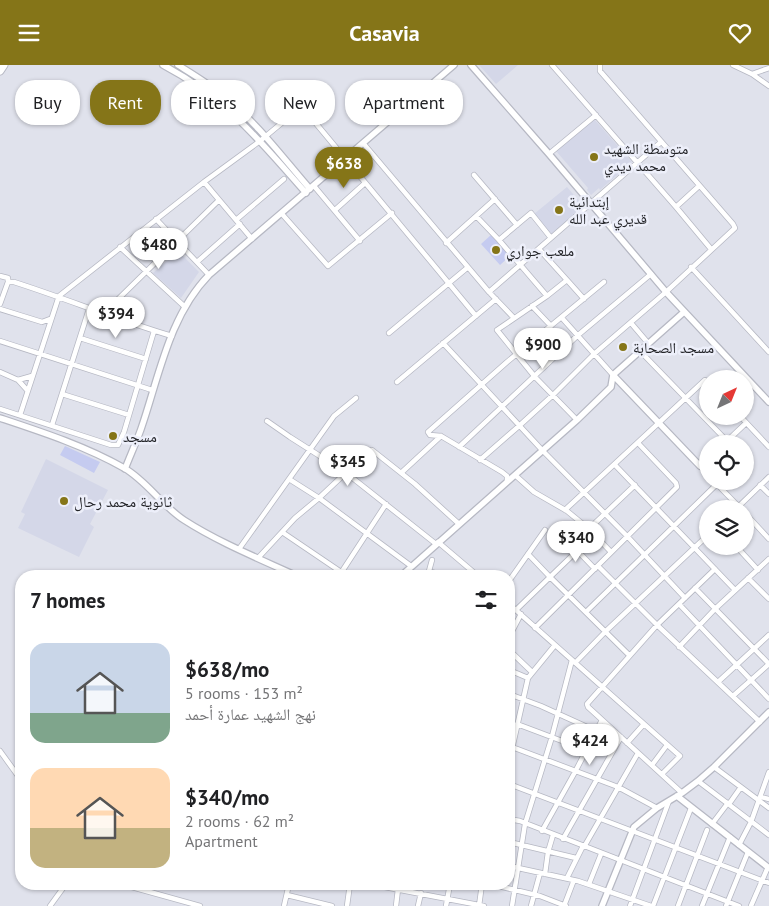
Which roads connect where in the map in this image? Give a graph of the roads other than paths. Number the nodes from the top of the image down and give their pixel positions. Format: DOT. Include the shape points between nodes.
graph roads {
  1 [pos="4,65"];
  2 [pos="163,65"];
  3 [pos="178,65"];
  4 [pos="454,65"];
  5 [pos="471,65"];
  6 [pos="552,65"];
  7 [pos="600,65"];
  8 [pos="733,65"];
  9 [pos="769,68"];
  10 [pos="0,71"];
  11 [pos="752,74"];
  12 [pos="769,87"];
  13 [pos="596,115"];
  14 [pos="263,139"];
  15 [pos="661,142"];
  16 [pos="363,143"];
  17 [pos="549,154"];
  18 [pos="346,158"];
  19 [pos="638,163"];
  20 [pos="474,175"];
  21 [pos="284,179"];
  22 [pos="204,182"];
  23 [pos="366,183"];
  24 [pos="699,186"];
  25 [pos="310,189"];
  26 [pos="495,199"];
  27 [pos="219,200"];
  28 [pos="591,203"];
  29 [pos="676,207"];
  30 [pos="335,210"];
  31 [pos="392,213"];
  32 [pos="282,214"];
  33 [pos="477,217"];
  34 [pos="156,219"];
  35 [pos="236,220"];
  36 [pos="240,224"];
  37 [pos="517,225"];
  38 [pos="551,238"];
  39 [pos="252,239"];
  40 [pos="500,240"];
  41 [pos="177,241"];
  42 [pos="360,241"];
  43 [pos="446,243"];
  44 [pos="120,247"];
  45 [pos="539,249"];
  46 [pos="711,249"];
  47 [pos="197,262"];
  48 [pos="520,265"];
  49 [pos="691,267"];
  50 [pos="467,268"];
  51 [pos="147,271"];
  52 [pos="650,273"];
  53 [pos="209,275"];
  54 [pos="0,276"];
  55 [pos="567,279"];
  56 [pos="8,282"];
  57 [pos="604,282"];
  58 [pos="449,283"];
  59 [pos="489,292"];
  60 [pos="666,292"];
  61 [pos="58,296"];
  62 [pos="547,296"];
  63 [pos="1,298"];
  64 [pos="496,299"];
  65 [pos="584,299"];
  66 [pos="0,304"];
  67 [pos="184,307"];
  68 [pos="532,307"];
  69 [pos="0,309"];
  70 [pos="89,309"];
  71 [pos="684,313"];
  72 [pos="103,314"];
  73 [pos="476,316"];
  74 [pos="562,318"];
  75 [pos="50,319"];
  76 [pos="514,319"];
  77 [pos="42,322"];
  78 [pos="631,323"];
  79 [pos="551,325"];
  80 [pos="154,331"];
  81 [pos="46,332"];
  82 [pos="389,333"];
  83 [pos="172,336"];
  84 [pos="577,336"];
  85 [pos="80,338"];
  86 [pos="0,341"];
  87 [pos="443,343"];
  88 [pos="648,343"];
  89 [pos="769,343"];
  90 [pos="764,347"];
  91 [pos="639,351"];
  92 [pos="769,351"];
  93 [pos="39,354"];
  94 [pos="517,354"];
  95 [pos="594,354"];
  96 [pos="146,359"];
  97 [pos="72,364"];
  98 [pos="0,372"];
  99 [pos="614,375"];
  100 [pos="32,376"];
  101 [pos="536,377"];
  102 [pos="18,380"];
  103 [pos="397,382"];
  104 [pos="482,384"];
  105 [pos="699,385"];
  106 [pos="138,386"];
  107 [pos="27,390"];
  108 [pos="152,391"];
  109 [pos="62,394"];
  110 [pos="553,395"];
  111 [pos="356,398"];
  112 [pos="685,398"];
  113 [pos="769,401"];
  114 [pos="503,408"];
  115 [pos="0,409"];
  116 [pos="20,415"];
  117 [pos="129,415"];
  118 [pos="0,418"];
  119 [pos="577,420"];
  120 [pos="267,421"];
  121 [pos="659,423"];
  122 [pos="52,425"];
  123 [pos="744,425"];
  124 [pos="748,425"];
  125 [pos="520,426"];
  126 [pos="719,435"];
  127 [pos="733,435"];
  128 [pos="441,436"];
  129 [pos="638,443"];
  130 [pos="460,447"];
  131 [pos="769,447"];
  132 [pos="310,450"];
  133 [pos="542,450"];
  134 [pos="480,460"];
  135 [pos="615,465"];
  136 [pos="699,465"];
  137 [pos="125,469"];
  138 [pos="345,472"];
  139 [pos="401,473"];
  140 [pos="515,475"];
  141 [pos="769,477"];
  142 [pos="289,479"];
  143 [pos="507,481"];
  144 [pos="634,485"];
  145 [pos="760,485"];
  146 [pos="709,490"];
  147 [pos="722,490"];
  148 [pos="584,493"];
  149 [pos="769,494"];
  150 [pos="319,498"];
  151 [pos="731,500"];
  152 [pos="746,500"];
  153 [pos="386,504"];
  154 [pos="657,508"];
  155 [pos="565,510"];
  156 [pos="604,514"];
  157 [pos="754,523"];
  158 [pos="459,524"];
  159 [pos="674,525"];
  160 [pos="589,529"];
  161 [pos="545,530"];
  162 [pos="282,533"];
  163 [pos="368,533"];
  164 [pos="627,536"];
  165 [pos="769,539"];
  166 [pos="437,543"];
  167 [pos="699,543"];
  168 [pos="695,547"];
  169 [pos="240,549"];
  170 [pos="577,551"];
  171 [pos="611,552"];
  172 [pos="528,553"];
  173 [pos="643,554"];
  174 [pos="745,555"];
  175 [pos="258,558"];
  176 [pos="769,559"];
  177 [pos="432,560"];
  178 [pos="596,567"];
  179 [pos="715,569"];
  180 [pos="758,569"];
  181 [pos="284,570"];
  182 [pos="334,570"];
  183 [pos="343,570"];
  184 [pos="404,570"];
  185 [pos="408,570"];
  186 [pos="429,570"];
  187 [pos="470,570"];
  188 [pos="515,572"];
  189 [pos="664,575"];
  190 [pos="550,577"];
  191 [pos="748,578"];
  192 [pos="615,583"];
  193 [pos="695,588"];
  194 [pos="735,590"];
  195 [pos="569,594"];
  196 [pos="685,598"];
  197 [pos="769,599"];
  198 [pos="636,603"];
  199 [pos="679,604"];
  200 [pos="715,609"];
  201 [pos="516,610"];
  202 [pos="586,611"];
  203 [pos="521,614"];
  204 [pos="657,625"];
  205 [pos="515,626"];
  206 [pos="699,626"];
  207 [pos="535,628"];
  208 [pos="606,631"];
  209 [pos="769,635"];
  210 [pos="555,645"];
  211 [pos="679,647"];
  212 [pos="754,649"];
  213 [pos="629,655"];
  214 [pos="515,656"];
  215 [pos="574,662"];
  216 [pos="769,664"];
  217 [pos="737,665"];
  218 [pos="515,672"];
  219 [pos="532,672"];
  220 [pos="528,677"];
  221 [pos="752,680"];
  222 [pos="718,682"];
  223 [pos="602,687"];
  224 [pos="515,696"];
  225 [pos="733,696"];
  226 [pos="523,699"];
  227 [pos="769,699"];
  228 [pos="769,712"];
  229 [pos="558,713"];
  230 [pos="602,719"];
  231 [pos="760,722"];
  232 [pos="517,724"];
  233 [pos="644,724"];
  234 [pos="515,729"];
  235 [pos="596,731"];
  236 [pos="552,737"];
  237 [pos="621,737"];
  238 [pos="627,743"];
  239 [pos="667,745"];
  240 [pos="515,748"];
  241 [pos="586,750"];
  242 [pos="0,751"];
  243 [pos="638,753"];
  244 [pos="546,760"];
  245 [pos="652,765"];
  246 [pos="714,767"];
  247 [pos="575,771"];
  248 [pos="15,772"];
  249 [pos="769,772"];
  250 [pos="662,774"];
  251 [pos="597,779"];
  252 [pos="698,781"];
  253 [pos="515,786"];
  254 [pos="618,787"];
  255 [pos="740,787"];
  256 [pos="534,794"];
  257 [pos="680,794"];
  258 [pos="760,799"];
  259 [pos="769,799"];
  260 [pos="669,801"];
  261 [pos="557,802"];
  262 [pos="728,804"];
  263 [pos="657,808"];
  264 [pos="691,808"];
  265 [pos="769,808"];
  266 [pos="579,811"];
  267 [pos="600,819"];
  268 [pos="515,821"];
  269 [pos="751,822"];
  270 [pos="712,823"];
  271 [pos="525,824"];
  272 [pos="707,830"];
  273 [pos="542,831"];
  274 [pos="631,831"];
  275 [pos="769,834"];
  276 [pos="553,835"];
  277 [pos="730,837"];
  278 [pos="563,839"];
  279 [pos="654,839"];
  280 [pos="515,844"];
  281 [pos="739,845"];
  282 [pos="522,846"];
  283 [pos="584,847"];
  284 [pos="676,847"];
  285 [pos="548,852"];
  286 [pos="748,852"];
  287 [pos="601,854"];
  288 [pos="698,856"];
  289 [pos="576,859"];
  290 [pos="619,861"];
  291 [pos="719,863"];
  292 [pos="768,867"];
  293 [pos="515,868"];
  294 [pos="518,869"];
  295 [pos="644,870"];
  296 [pos="740,872"];
  297 [pos="542,873"];
  298 [pos="567,878"];
  299 [pos="664,878"];
  300 [pos="574,880"];
  301 [pos="761,881"];
  302 [pos="769,883"];
  303 [pos="515,884"];
  304 [pos="589,884"];
  305 [pos="686,886"];
  306 [pos="515,889"];
  307 [pos="62,890"];
  308 [pos="143,890"];
  309 [pos="287,890"];
  310 [pos="349,890"];
  311 [pos="398,890"];
  312 [pos="404,890"];
  313 [pos="449,890"];
  314 [pos="482,890"];
  315 [pos="514,890"];
  316 [pos="608,890"];
  317 [pos="421,893"];
  318 [pos="707,894"];
  319 [pos="287,895"];
  320 [pos="535,895"];
  321 [pos="447,899"];
  322 [pos="632,899"];
  323 [pos="727,904"];
  324 [pos="50,906"];
  325 [pos="200,906"];
  326 [pos="284,906"];
  327 [pos="332,906"];
  328 [pos="347,906"];
  329 [pos="396,906"];
  330 [pos="418,906"];
  331 [pos="446,906"];
  332 [pos="481,906"];
  333 [pos="512,906"];
  334 [pos="531,906"];
  335 [pos="565,906"];
  336 [pos="602,906"];
  337 [pos="630,906"];
  338 [pos="652,906"];
  339 [pos="678,906"];
  340 [pos="702,906"];
  341 [pos="739,906"];
  342 [pos="751,906"];
  1 -- 10 [label="main road"];
  2 -- 14 [label="street" via="221,102"];
  3 -- 14 [label="street" via="226,97 252,122"];
  4 -- 16 [label="street"];
  5 -- 17 [label="street"];
  6 -- 13 [label="street"];
  7 -- 15 [label="street" via="600,71"];
  8 -- 11 [label="street"];
  9 -- 11 [label="street"];
  11 -- 12 [label="street"];
  13 -- 17 [label="street"];
  13 -- 19 [label="street"];
  14 -- 18 [label="street" via="302,107"];
  14 -- 22 [label="street"];
  14 -- 25 [label="street"];
  15 -- 19 [label="street"];
  15 -- 24 [label="street"];
  16 -- 18 [label="street"];
  16 -- 43 [label="street"];
  17 -- 28 [label="street"];
  18 -- 23 [label="street"];
  18 -- 25 [label="street"];
  19 -- 28 [label="street"];
  19 -- 29 [label="street"];
  20 -- 26 [label="street"];
  21 -- 35 [label="street"];
  22 -- 27 [label="street"];
  22 -- 34 [label="street"];
  23 -- 30 [label="street"];
  23 -- 31 [label="street"];
  24 -- 29 [label="street"];
  24 -- 46 [label="street" via="735,227"];
  25 -- 30 [label="street"];
  25 -- 32 [label="street"];
  26 -- 33 [label="street"];
  26 -- 37 [label="street"];
  27 -- 35 [label="street"];
  27 -- 41 [label="street"];
  28 -- 38 [label="street"];
  28 -- 52 [label="street"];
  29 -- 46 [label="street"];
  30 -- 42 [label="street"];
  31 -- 42 [label="street"];
  31 -- 58 [label="street"];
  32 -- 39 [label="street"];
  32 -- 42 [label="street" via="327,266"];
  33 -- 40 [label="street"];
  33 -- 43 [label="street"];
  34 -- 41 [label="street"];
  34 -- 44 [label="street"];
  35 -- 36 [label="street"];
  36 -- 39 [label="street"];
  36 -- 47 [label="street"];
  37 -- 38 [label="street" via="531,213"];
  37 -- 40 [label="street"];
  38 -- 45 [label="street"];
  39 -- 53 [label="street"];
  40 -- 48 [label="street"];
  41 -- 47 [label="street"];
  41 -- 51 [label="street"];
  43 -- 50 [label="street"];
  44 -- 51 [label="street"];
  44 -- 61 [label="street"];
  45 -- 48 [label="street"];
  45 -- 55 [label="street"];
  46 -- 49 [label="street"];
  47 -- 53 [label="street"];
  48 -- 59 [label="street"];
  48 -- 62 [label="street"];
  49 -- 60 [label="street"];
  49 -- 90 [label="street"];
  50 -- 58 [label="street"];
  50 -- 59 [label="street"];
  51 -- 67 [label="street"];
  51 -- 72 [label="street"];
  52 -- 60 [label="street"];
  52 -- 84 [label="street"];
  53 -- 67 [label="street"];
  54 -- 56 [label="street" via="8,278"];
  55 -- 62 [label="street"];
  55 -- 65 [label="street"];
  56 -- 61 [label="street"];
  56 -- 63 [label="street"];
  57 -- 65 [label="street"];
  58 -- 73 [label="street"];
  58 -- 82 [label="street"];
  59 -- 64 [label="street"];
  60 -- 71 [label="street"];
  60 -- 78 [label="street"];
  61 -- 70 [label="street"];
  61 -- 75 [label="street"];
  62 -- 68 [label="street"];
  63 -- 66 [label="street"];
  64 -- 73 [label="street"];
  64 -- 76 [label="street"];
  65 -- 74 [label="street"];
  67 -- 83 [label="street"];
  68 -- 76 [label="street"];
  68 -- 79 [label="street"];
  69 -- 77 [label="street"];
  70 -- 72 [label="street"];
  70 -- 85 [label="street"];
  71 -- 88 [label="street"];
  71 -- 113 [label="street"];
  72 -- 80 [label="street"];
  73 -- 87 [label="street"];
  74 -- 79 [label="street"];
  74 -- 84 [label="street"];
  75 -- 77 [label="street"];
  75 -- 81 [label="street"];
  76 -- 94 [label="street" via="498,330"];
  77 -- 81 [label="street"];
  78 -- 88 [label="street"];
  78 -- 95 [label="street"];
  79 -- 94 [label="street"];
  80 -- 83 [label="street"];
  80 -- 96 [label="street"];
  81 -- 93 [label="street"];
  83 -- 108 [label="street"];
  84 -- 95 [label="street"];
  84 -- 101 [label="street"];
  85 -- 96 [label="street"];
  85 -- 97 [label="street"];
  86 -- 93 [label="street"];
  87 -- 103 [label="street"];
  87 -- 104 [label="street"];
  88 -- 91 [label="street"];
  89 -- 90 [label="street"];
  90 -- 92 [label="street"];
  91 -- 99 [label="street"];
  91 -- 112 [label="street"];
  93 -- 97 [label="street"];
  93 -- 100 [label="street"];
  94 -- 101 [label="street"];
  94 -- 104 [label="street"];
  95 -- 99 [label="street"];
  95 -- 110 [label="street"];
  96 -- 106 [label="street"];
  97 -- 106 [label="street"];
  97 -- 109 [label="street"];
  98 -- 102 [label="street"];
  99 -- 119 [label="street" via="611,387"];
  99 -- 121 [label="street"];
  100 -- 102 [label="street"];
  100 -- 107 [label="street"];
  101 -- 110 [label="street"];
  101 -- 114 [label="street"];
  102 -- 107 [label="street"];
  104 -- 114 [label="street"];
  104 -- 128 [label="street" via="428,432"];
  105 -- 112 [label="street"];
  106 -- 108 [label="street"];
  106 -- 117 [label="street"];
  107 -- 116 [label="street"];
  108 -- 137 [label="street"];
  109 -- 117 [label="street"];
  109 -- 122 [label="street"];
  110 -- 119 [label="street"];
  110 -- 125 [label="street"];
  111 -- 132 [label="street" via="334,416"];
  112 -- 121 [label="street"];
  112 -- 126 [label="street"];
  114 -- 125 [label="street"];
  114 -- 130 [label="street"];
  115 -- 116 [label="street"];
  116 -- 122 [label="street"];
  117 -- 122 [label="street" via="121,442 116,446"];
  118 -- 137 [label="street" via="81,447"];
  119 -- 133 [label="street"];
  120 -- 132 [label="street"];
  121 -- 129 [label="street"];
  121 -- 136 [label="street"];
  123 -- 127 [label="street"];
  124 -- 131 [label="street"];
  125 -- 133 [label="street"];
  125 -- 134 [label="street"];
  128 -- 130 [label="street"];
  128 -- 139 [label="street"];
  129 -- 135 [label="street"];
  129 -- 154 [label="street" via="677,486"];
  130 -- 134 [label="street"];
  132 -- 138 [label="street"];
  132 -- 142 [label="street"];
  133 -- 140 [label="street"];
  133 -- 148 [label="street"];
  134 -- 143 [label="street" via="502,472"];
  135 -- 144 [label="street"];
  135 -- 148 [label="street"];
  137 -- 169 [label="street" via="185,521"];
  138 -- 139 [label="street" via="372,450"];
  138 -- 150 [label="street"];
  138 -- 153 [label="street"];
  139 -- 158 [label="street"];
  140 -- 143 [label="street"];
  140 -- 155 [label="street" via="534,492"];
  141 -- 145 [label="street"];
  142 -- 150 [label="street"];
  142 -- 169 [label="street"];
  143 -- 158 [label="street"];
  144 -- 154 [label="street"];
  144 -- 156 [label="street"];
  145 -- 149 [label="street"];
  145 -- 152 [label="street"];
  146 -- 159 [label="street"];
  147 -- 151 [label="street"];
  148 -- 155 [label="street"];
  148 -- 156 [label="street"];
  150 -- 162 [label="street"];
  150 -- 163 [label="street"];
  153 -- 163 [label="street"];
  153 -- 166 [label="street"];
  154 -- 159 [label="street"];
  154 -- 164 [label="street"];
  155 -- 160 [label="street"];
  156 -- 160 [label="street"];
  156 -- 164 [label="street"];
  157 -- 165 [label="street"];
  158 -- 166 [label="street"];
  159 -- 168 [label="street"];
  159 -- 173 [label="street"];
  160 -- 170 [label="street" via="572,545"];
  160 -- 171 [label="street"];
  161 -- 172 [label="street"];
  162 -- 175 [label="street"];
  162 -- 182 [label="street"];
  163 -- 183 [label="street"];
  163 -- 184 [label="street"];
  164 -- 171 [label="street"];
  164 -- 173 [label="street"];
  166 -- 185 [label="street"];
  166 -- 187 [label="street"];
  167 -- 168 [label="street"];
  168 -- 179 [label="street"];
  168 -- 189 [label="street"];
  169 -- 175 [label="street"];
  170 -- 178 [label="street"];
  170 -- 190 [label="street"];
  171 -- 178 [label="street"];
  172 -- 188 [label="street"];
  172 -- 190 [label="street"];
  173 -- 189 [label="street"];
  173 -- 192 [label="street"];
  174 -- 180 [label="street"];
  175 -- 181 [label="street"];
  176 -- 180 [label="street"];
  177 -- 186 [label="street"];
  178 -- 192 [label="street"];
  178 -- 195 [label="street"];
  179 -- 193 [label="street"];
  179 -- 194 [label="street"];
  180 -- 191 [label="street"];
  189 -- 196 [label="street"];
  189 -- 198 [label="street"];
  190 -- 195 [label="street"];
  190 -- 201 [label="street"];
  191 -- 194 [label="street"];
  191 -- 197 [label="street"];
  192 -- 198 [label="street"];
  192 -- 202 [label="street"];
  193 -- 196 [label="street"];
  193 -- 200 [label="street"];
  194 -- 200 [label="street"];
  195 -- 202 [label="street"];
  195 -- 207 [label="street"];
  196 -- 199 [label="street"];
  198 -- 204 [label="street"];
  198 -- 208 [label="street"];
  199 -- 204 [label="street"];
  199 -- 206 [label="street"];
  200 -- 206 [label="street"];
  200 -- 212 [label="street"];
  201 -- 203 [label="street"];
  202 -- 208 [label="street"];
  203 -- 205 [label="street"];
  203 -- 207 [label="street"];
  204 -- 211 [label="street"];
  204 -- 213 [label="street"];
  206 -- 211 [label="street"];
  206 -- 217 [label="street"];
  207 -- 210 [label="street"];
  208 -- 213 [label="street"];
  208 -- 215 [label="street"];
  209 -- 212 [label="street"];
  210 -- 215 [label="street"];
  210 -- 219 [label="street"];
  211 -- 222 [label="street"];
  212 -- 216 [label="street"];
  212 -- 217 [label="street"];
  213 -- 223 [label="street"];
  214 -- 219 [label="street"];
  215 -- 223 [label="street"];
  215 -- 229 [label="street"];
  216 -- 221 [label="street"];
  217 -- 221 [label="street"];
  217 -- 222 [label="street"];
  218 -- 220 [label="street"];
  219 -- 220 [label="street"];
  220 -- 226 [label="street"];
  221 -- 225 [label="street"];
  221 -- 227 [label="street"];
  222 -- 225 [label="street"];
  223 -- 230 [label="street" via="587,704"];
  223 -- 233 [label="street"];
  224 -- 226 [label="street"];
  225 -- 231 [label="street"];
  226 -- 229 [label="street"];
  226 -- 232 [label="street"];
  228 -- 231 [label="street"];
  229 -- 235 [label="street"];
  229 -- 236 [label="street"];
  230 -- 235 [label="street"];
  230 -- 237 [label="street"];
  231 -- 246 [label="street"];
  232 -- 234 [label="street"];
  232 -- 236 [label="street"];
  233 -- 238 [label="street"];
  233 -- 239 [label="street"];
  235 -- 241 [label="street"];
  236 -- 241 [label="street"];
  236 -- 244 [label="street"];
  237 -- 238 [label="street"];
  237 -- 251 [label="street"];
  238 -- 243 [label="street"];
  239 -- 245 [label="street"];
  239 -- 250 [label="street" via="680,756"];
  240 -- 244 [label="street"];
  241 -- 247 [label="street"];
  242 -- 248 [label="street"];
  243 -- 245 [label="street"];
  243 -- 254 [label="street"];
  244 -- 247 [label="street"];
  244 -- 256 [label="street"];
  245 -- 250 [label="street"];
  246 -- 252 [label="street"];
  246 -- 255 [label="street"];
  247 -- 251 [label="street"];
  247 -- 261 [label="street"];
  249 -- 258 [label="street"];
  250 -- 257 [label="street"];
  251 -- 254 [label="street"];
  251 -- 266 [label="street"];
  252 -- 257 [label="street"];
  252 -- 262 [label="street"];
  253 -- 256 [label="street"];
  254 -- 263 [label="street"];
  254 -- 267 [label="street"];
  255 -- 258 [label="street"];
  255 -- 262 [label="street"];
  256 -- 261 [label="street"];
  256 -- 271 [label="street"];
  257 -- 260 [label="street"];
  257 -- 264 [label="street"];
  258 -- 259 [label="street"];
  258 -- 265 [label="street"];
  258 -- 269 [label="street"];
  260 -- 263 [label="street"];
  260 -- 279 [label="street"];
  261 -- 266 [label="street"];
  261 -- 273 [label="street"];
  262 -- 269 [label="street"];
  262 -- 270 [label="street"];
  263 -- 274 [label="street"];
  264 -- 270 [label="street"];
  264 -- 284 [label="street"];
  266 -- 267 [label="street"];
  266 -- 278 [label="street"];
  267 -- 274 [label="street"];
  267 -- 283 [label="street"];
  268 -- 271 [label="street"];
  269 -- 275 [label="street"];
  269 -- 281 [label="street"];
  270 -- 277 [label="street"];
  271 -- 273 [label="street"];
  271 -- 282 [label="street"];
  272 -- 288 [label="street"];
  273 -- 276 [label="street"];
  274 -- 279 [label="street"];
  274 -- 290 [label="street"];
  276 -- 278 [label="street"];
  276 -- 285 [label="street"];
  277 -- 281 [label="street"];
  277 -- 291 [label="street"];
  278 -- 283 [label="street"];
  279 -- 284 [label="street"];
  279 -- 295 [label="street"];
  280 -- 282 [label="street"];
  281 -- 286 [label="street"];
  282 -- 285 [label="street"];
  282 -- 294 [label="street"];
  283 -- 287 [label="street"];
  283 -- 289 [label="street"];
  284 -- 288 [label="street"];
  284 -- 299 [label="street"];
  285 -- 289 [label="street"];
  285 -- 297 [label="street"];
  286 -- 292 [label="street"];
  286 -- 296 [label="street"];
  287 -- 290 [label="street"];
  287 -- 304 [label="street"];
  288 -- 291 [label="street"];
  288 -- 305 [label="street"];
  289 -- 298 [label="street"];
  290 -- 295 [label="street"];
  290 -- 316 [label="street"];
  291 -- 296 [label="street"];
  291 -- 318 [label="street"];
  292 -- 301 [label="street"];
  293 -- 294 [label="street"];
  294 -- 297 [label="street"];
  294 -- 303 [label="street"];
  295 -- 299 [label="street"];
  295 -- 322 [label="street"];
  296 -- 301 [label="street"];
  296 -- 323 [label="street"];
  297 -- 298 [label="street"];
  297 -- 320 [label="street"];
  298 -- 300 [label="street"];
  299 -- 305 [label="street"];
  299 -- 338 [label="street"];
  300 -- 304 [label="street"];
  300 -- 335 [label="street"];
  301 -- 302 [label="street"];
  301 -- 342 [label="street"];
  304 -- 316 [label="street"];
  305 -- 318 [label="street"];
  305 -- 339 [label="street"];
  306 -- 320 [label="street"];
  307 -- 324 [label="street"];
  308 -- 325 [label="street"];
  309 -- 319 [label="street"];
  310 -- 328 [label="street"];
  311 -- 329 [label="street"];
  312 -- 317 [label="street"];
  313 -- 321 [label="street"];
  314 -- 332 [label="street"];
  315 -- 333 [label="street"];
  316 -- 322 [label="street"];
  316 -- 336 [label="street"];
  317 -- 321 [label="street"];
  317 -- 330 [label="street"];
  318 -- 323 [label="street"];
  318 -- 340 [label="street"];
  319 -- 326 [label="street"];
  319 -- 327 [label="street"];
  320 -- 334 [label="street"];
  320 -- 335 [label="street"];
  321 -- 331 [label="street"];
  321 -- 332 [label="street"];
  322 -- 337 [label="street"];
  322 -- 338 [label="street"];
  323 -- 341 [label="street"];
}
